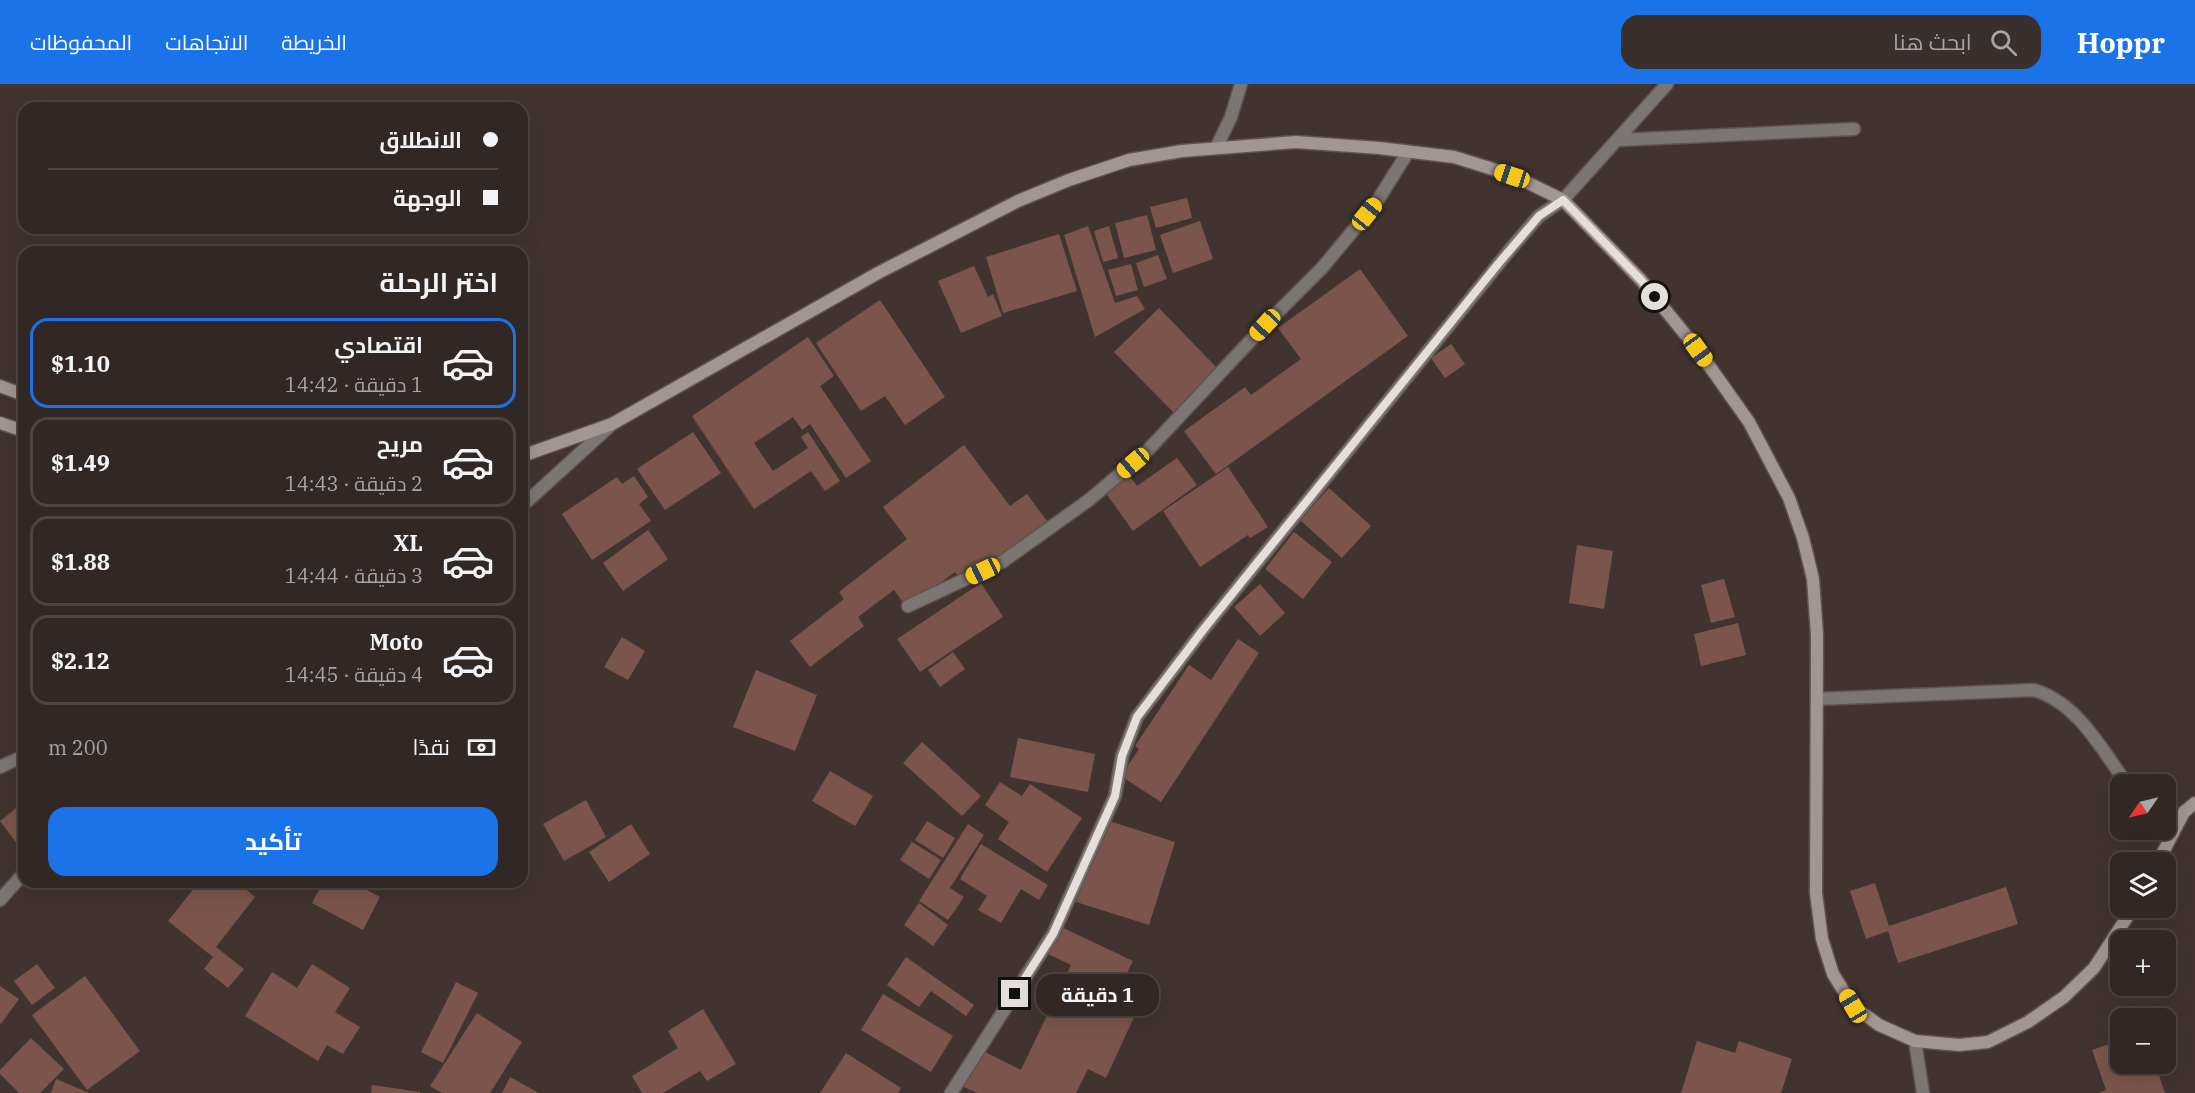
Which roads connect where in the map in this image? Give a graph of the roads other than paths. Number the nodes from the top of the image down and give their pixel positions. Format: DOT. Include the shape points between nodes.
graph roads {
  1 [pos="1667,84"];
  2 [pos="1243,86"];
  3 [pos="1854,129"];
  4 [pos="1618,140"];
  5 [pos="1216,148"];
  6 [pos="1408,152"];
  7 [pos="1563,200"];
  8 [pos="0,386"];
  9 [pos="18,393"];
  10 [pos="0,423"];
  11 [pos="612,424"];
  12 [pos="18,429"];
  13 [pos="528,454"];
  14 [pos="528,501"];
  15 [pos="908,606"];
  16 [pos="1817,699"];
  17 [pos="18,759"];
  18 [pos="0,767"];
  19 [pos="2120,774"];
  20 [pos="2195,803"];
  21 [pos="2168,841"];
  22 [pos="2162,852"];
  23 [pos="18,880"];
  24 [pos="0,900"];
  25 [pos="2126,918"];
  26 [pos="1915,1041"];
  27 [pos="951,1093"];
  28 [pos="1923,1093"];
  1 -- 4 [label="street"];
  2 -- 5 [label="street"];
  3 -- 4 [label="street"];
  4 -- 7 [label="street"];
  5 -- 6 [label="main road" via="1296,142"];
  5 -- 11 [label="main road" via="1130,160 1018,201 878,273"];
  6 -- 7 [label="main road" via="1464,160 1512,176"];
  6 -- 15 [label="street" via="1376,203 1322,268 1148,450 1089,501 1002,562"];
  7 -- 16 [label="main road" via="1641,280 1698,350 1749,422 1789,498 1813,579"];
  7 -- 27 [label="street" via="1539,216 1513,246 1137,717 1122,756 1115,796 1053,934"];
  8 -- 9 [label="main road"];
  10 -- 12 [label="main road"];
  11 -- 13 [label="main road"];
  11 -- 14 [label="street"];
  16 -- 19 [label="street" via="2034,690 2061,701"];
  16 -- 26 [label="main road" via="1816,893 1822,939 1833,974 1853,1006 1879,1025"];
  17 -- 18 [label="street"];
  20 -- 21 [label="main road" via="2184,812"];
  21 -- 22 [label="main road"];
  23 -- 24 [label="street"];
  25 -- 26 [label="main road" via="2094,968 2064,997 2028,1022 1988,1042 1959,1045"];
  26 -- 28 [label="street"];
}
